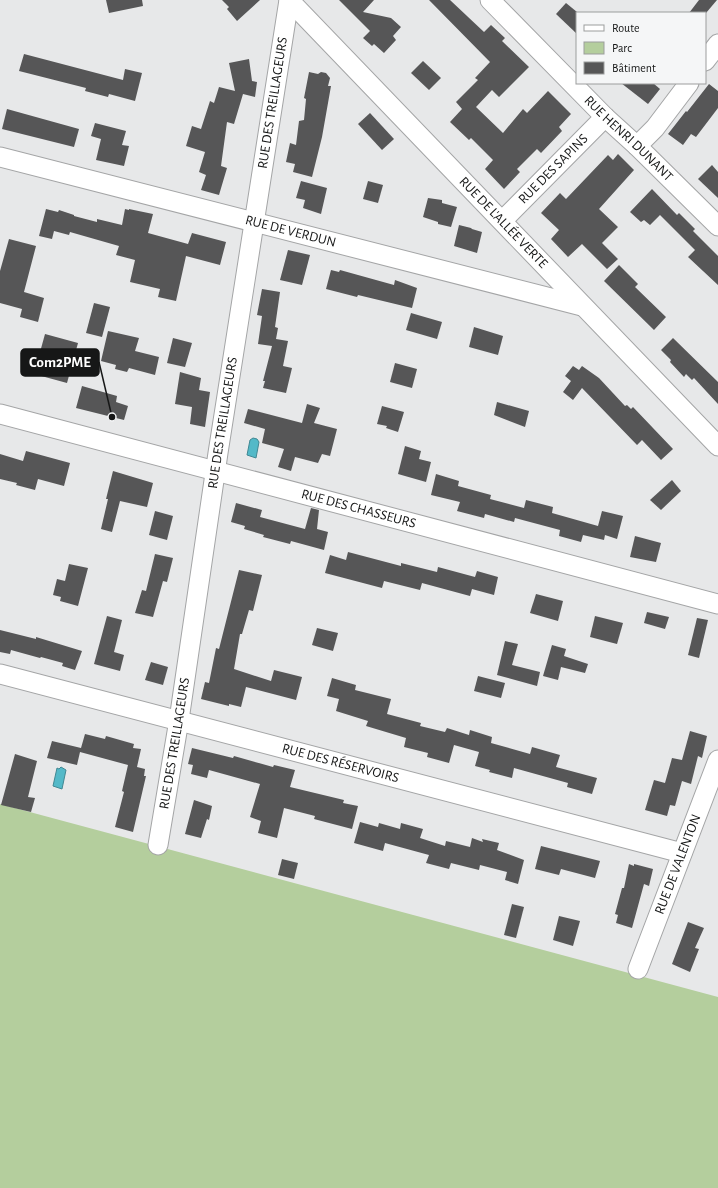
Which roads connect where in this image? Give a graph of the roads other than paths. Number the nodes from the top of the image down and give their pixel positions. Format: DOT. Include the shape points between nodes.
graph roads {
  1 [pos="289,0"];
  2 [pos="490,0"];
  3 [pos="718,44"];
  4 [pos="706,60"];
  5 [pos="687,84"];
  6 [pos="605,117"];
  7 [pos="637,146"];
  8 [pos="0,157"];
  9 [pos="502,221"];
  10 [pos="254,222"];
  11 [pos="718,226"];
  12 [pos="582,306"];
  13 [pos="0,414"];
  14 [pos="718,446"];
  15 [pos="216,472"];
  16 [pos="718,604"];
  17 [pos="0,674"];
  18 [pos="179,720"];
  19 [pos="718,760"];
  20 [pos="158,846"];
  21 [pos="682,853"];
  22 [pos="638,969"];
  1 -- 9 [label="street, RUE DE L'ALLÉE VERTE"];
  1 -- 10 [label="street, RUE DES TREILLAGEURS"];
  2 -- 6 [label="street, RUE HENRI DUNANT"];
  3 -- 4 [label="street"];
  5 -- 7 [label="street" via="655,128"];
  6 -- 7 [label="street, RUE HENRI DUNANT"];
  6 -- 9 [label="street, RUE DES SAPINS"];
  7 -- 11 [label="street, RUE HENRI DUNANT"];
  8 -- 10 [label="street, RUE DE VERDUN"];
  9 -- 12 [label="street, RUE DE L'ALLÉE VERTE"];
  10 -- 12 [label="street, RUE DE VERDUN"];
  10 -- 15 [label="street, RUE DES TREILLAGEURS"];
  12 -- 14 [label="street, RUE DE L'ALLÉE VERTE"];
  13 -- 15 [label="street, RUE DES CHASSEURS"];
  15 -- 16 [label="street, RUE DES CHASSEURS"];
  15 -- 18 [label="street, RUE DES TREILLAGEURS"];
  17 -- 18 [label="street, RUE DES RÉSERVOIRS"];
  18 -- 20 [label="street, RUE DES TREILLAGEURS"];
  18 -- 21 [label="street, RUE DES RÉSERVOIRS"];
  19 -- 21 [label="street, RUE DE VALENTON"];
  21 -- 22 [label="street, RUE DE VALENTON"];
}
